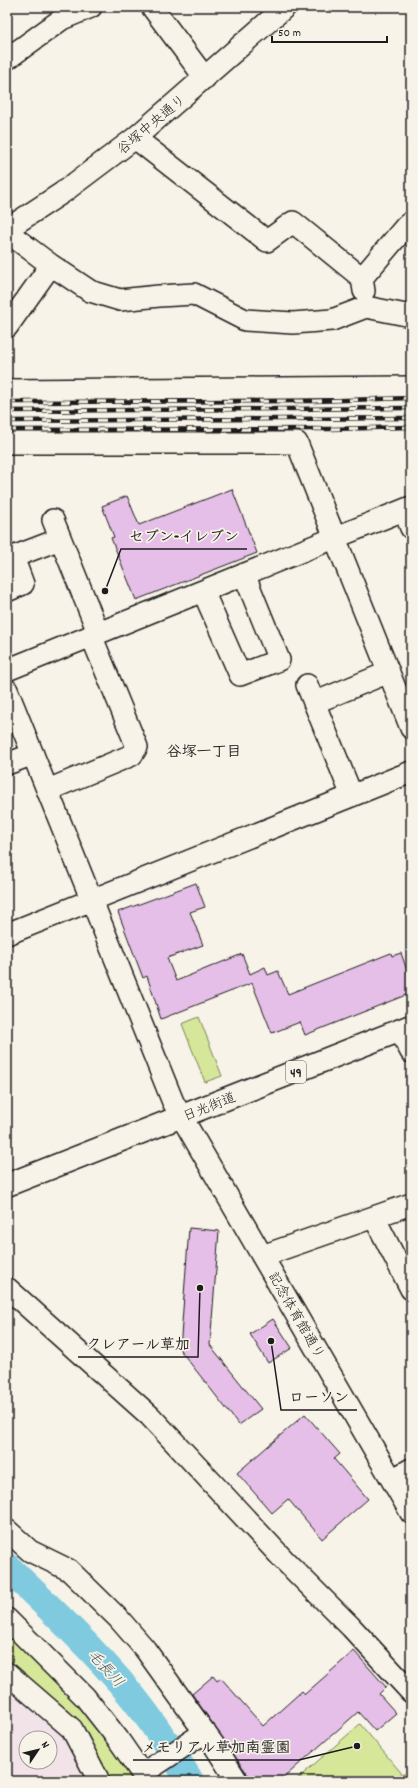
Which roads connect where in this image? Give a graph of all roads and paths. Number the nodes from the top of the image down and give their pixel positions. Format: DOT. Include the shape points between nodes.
graph roads {
  1 [pos="90,7"];
  2 [pos="152,7"];
  3 [pos="285,7"];
  4 [pos="59,13"];
  5 [pos="7,59"];
  6 [pos="205,78"];
  7 [pos="135,138"];
  8 [pos="411,222"];
  9 [pos="7,229"];
  10 [pos="7,232"];
  11 [pos="51,265"];
  12 [pos="362,278"];
  13 [pos="366,307"];
  14 [pos="411,316"];
  15 [pos="7,327"];
  16 [pos="411,387"];
  17 [pos="7,390"];
  18 [pos="7,443"];
  19 [pos="409,515"];
  20 [pos="336,538"];
  21 [pos="244,574"];
  22 [pos="7,591"];
  23 [pos="203,591"];
  24 [pos="95,634"];
  25 [pos="7,670"];
  26 [pos="389,672"];
  27 [pos="7,690"];
  28 [pos="411,728"];
  29 [pos="33,754"];
  30 [pos="7,764"];
  31 [pos="411,772"];
  32 [pos="48,790"];
  33 [pos="352,796"];
  34 [pos="91,901"];
  35 [pos="7,934"];
  36 [pos="406,1028"];
  37 [pos="411,1052"];
  38 [pos="181,1117"];
  39 [pos="7,1185"];
  40 [pos="411,1204"];
  41 [pos="374,1216"];
  42 [pos="262,1256"];
  43 [pos="7,1288"];
  44 [pos="411,1289"];
  45 [pos="411,1469"];
  46 [pos="392,1480"];
  47 [pos="411,1513"];
  48 [pos="7,1530"];
  49 [pos="7,1619"];
  50 [pos="7,1673"];
  51 [pos="411,1692"];
  52 [pos="202,1734"];
  53 [pos="147,1774"];
  54 [pos="99,1781"];
  55 [pos="237,1781"];
  1 -- 4 [label="street"];
  2 -- 6 [label="street"];
  3 -- 6 [label="street, 谷塚中央通り"];
  4 -- 5 [label="street"];
  6 -- 7 [label="street, 谷塚中央通り"];
  7 -- 9 [label="street, 谷塚中央通り" via="62,193"];
  7 -- 12 [label="street" via="267,240 293,222"];
  8 -- 12 [label="street"];
  10 -- 11 [label="street"];
  11 -- 13 [label="street" via="90,291 120,300 194,294 245,320 293,323 332,320"];
  11 -- 15 [label="street"];
  12 -- 13 [label="street"];
  13 -- 14 [label="street"];
  16 -- 17 [label="street"];
  18 -- 20 [label="street" via="297,443"];
  19 -- 20 [label="street"];
  20 -- 21 [label="street"];
  20 -- 26 [label="street"];
  21 -- 23 [label="street"];
  21 -- 23 [label="street" via="279,660 240,675"];
  22 -- 24 [label="street" via="23,584 13,557 56,530"];
  23 -- 24 [label="street"];
  24 -- 25 [label="street"];
  24 -- 32 [label="street" via="137,747 132,755"];
  26 -- 28 [label="street"];
  26 -- 33 [label="street" via="310,694"];
  27 -- 29 [label="street, 記念体育館通り"];
  29 -- 30 [label="street"];
  29 -- 32 [label="street, 記念体育館通り"];
  31 -- 33 [label="street"];
  32 -- 34 [label="street, 記念体育館通り"];
  33 -- 34 [label="street"];
  34 -- 35 [label="street"];
  34 -- 38 [label="street, 記念体育館通り"];
  36 -- 37 [label="street"];
  36 -- 38 [label="main road, 日光街道 / 49"];
  38 -- 39 [label="main road, 日光街道 / 49"];
  38 -- 42 [label="street, 記念体育館通り"];
  40 -- 41 [label="street"];
  41 -- 42 [label="street"];
  41 -- 44 [label="street"];
  42 -- 46 [label="street, 記念体育館通り"];
  43 -- 51 [label="street" via="150,1416"];
  45 -- 46 [label="street"];
  46 -- 47 [label="street, 記念体育館通り"];
  48 -- 52 [label="street" via="30,1552 69,1570 119,1619 145,1649"];
  49 -- 53 [label="street" via="85,1697"];
  50 -- 54 [label="street" via="72,1729"];
  52 -- 53 [label="street"];
  52 -- 55 [label="street"];
}
